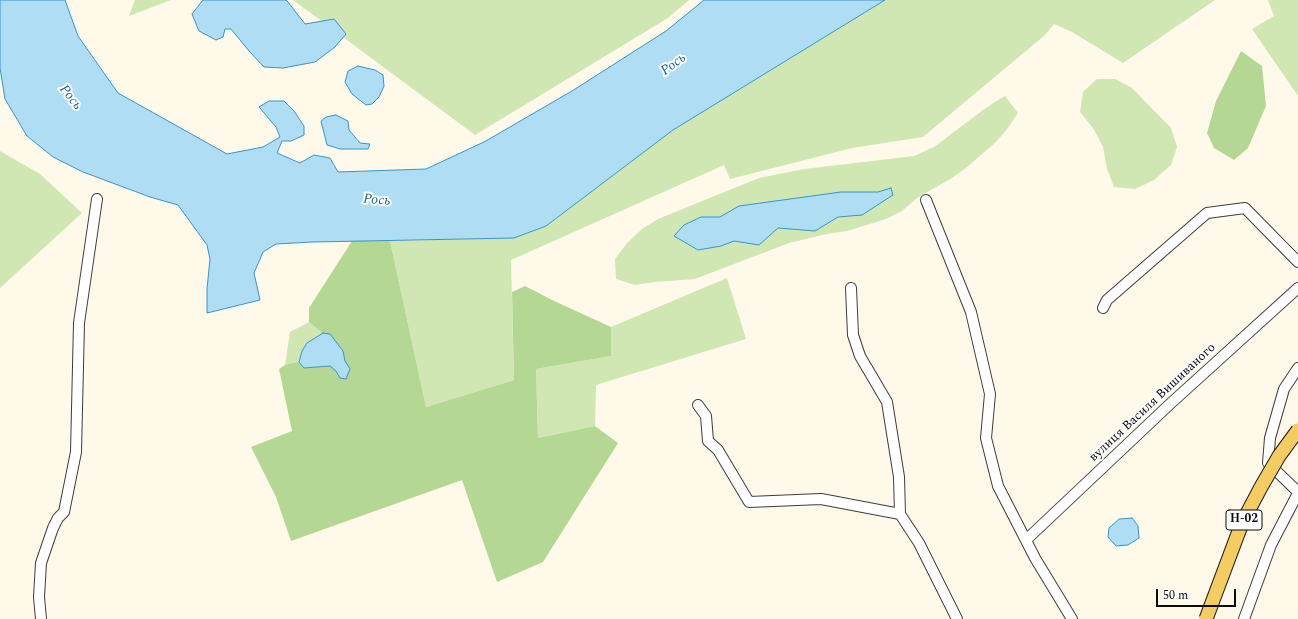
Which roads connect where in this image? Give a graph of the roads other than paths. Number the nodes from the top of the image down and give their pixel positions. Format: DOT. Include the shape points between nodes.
graph roads {
  1 [pos="97,199"];
  2 [pos="926,200"];
  3 [pos="1298,262"];
  4 [pos="851,288"];
  5 [pos="1298,288"];
  6 [pos="1103,308"];
  7 [pos="1298,368"];
  8 [pos="698,405"];
  9 [pos="1298,430"];
  10 [pos="1298,493"];
  11 [pos="900,514"];
  12 [pos="1026,540"];
  13 [pos="41,619"];
  14 [pos="957,619"];
  15 [pos="1072,619"];
  16 [pos="1206,619"];
  17 [pos="1244,619"];
  1 -- 13 [label="street" via="79,323 76,452 64,512 53,528 41,563"];
  2 -- 12 [label="street" via="971,312 990,394 986,438 998,486"];
  3 -- 6 [label="street" via="1246,208 1207,213 1107,300"];
  4 -- 11 [label="street" via="853,335 860,356 887,402 899,477"];
  5 -- 12 [label="street, вулиця Василя Вишиваного" via="1165,408"];
  7 -- 10 [label="street" via="1284,389 1270,438 1268,463"];
  8 -- 11 [label="street" via="706,416 708,441 718,450 749,502 821,499"];
  9 -- 16 [label="main road, Н-02, bridge" via="1279,456 1242,524"];
  10 -- 17 [label="street" via="1271,545"];
  11 -- 14 [label="street" via="919,543"];
  12 -- 15 [label="street"];
}
